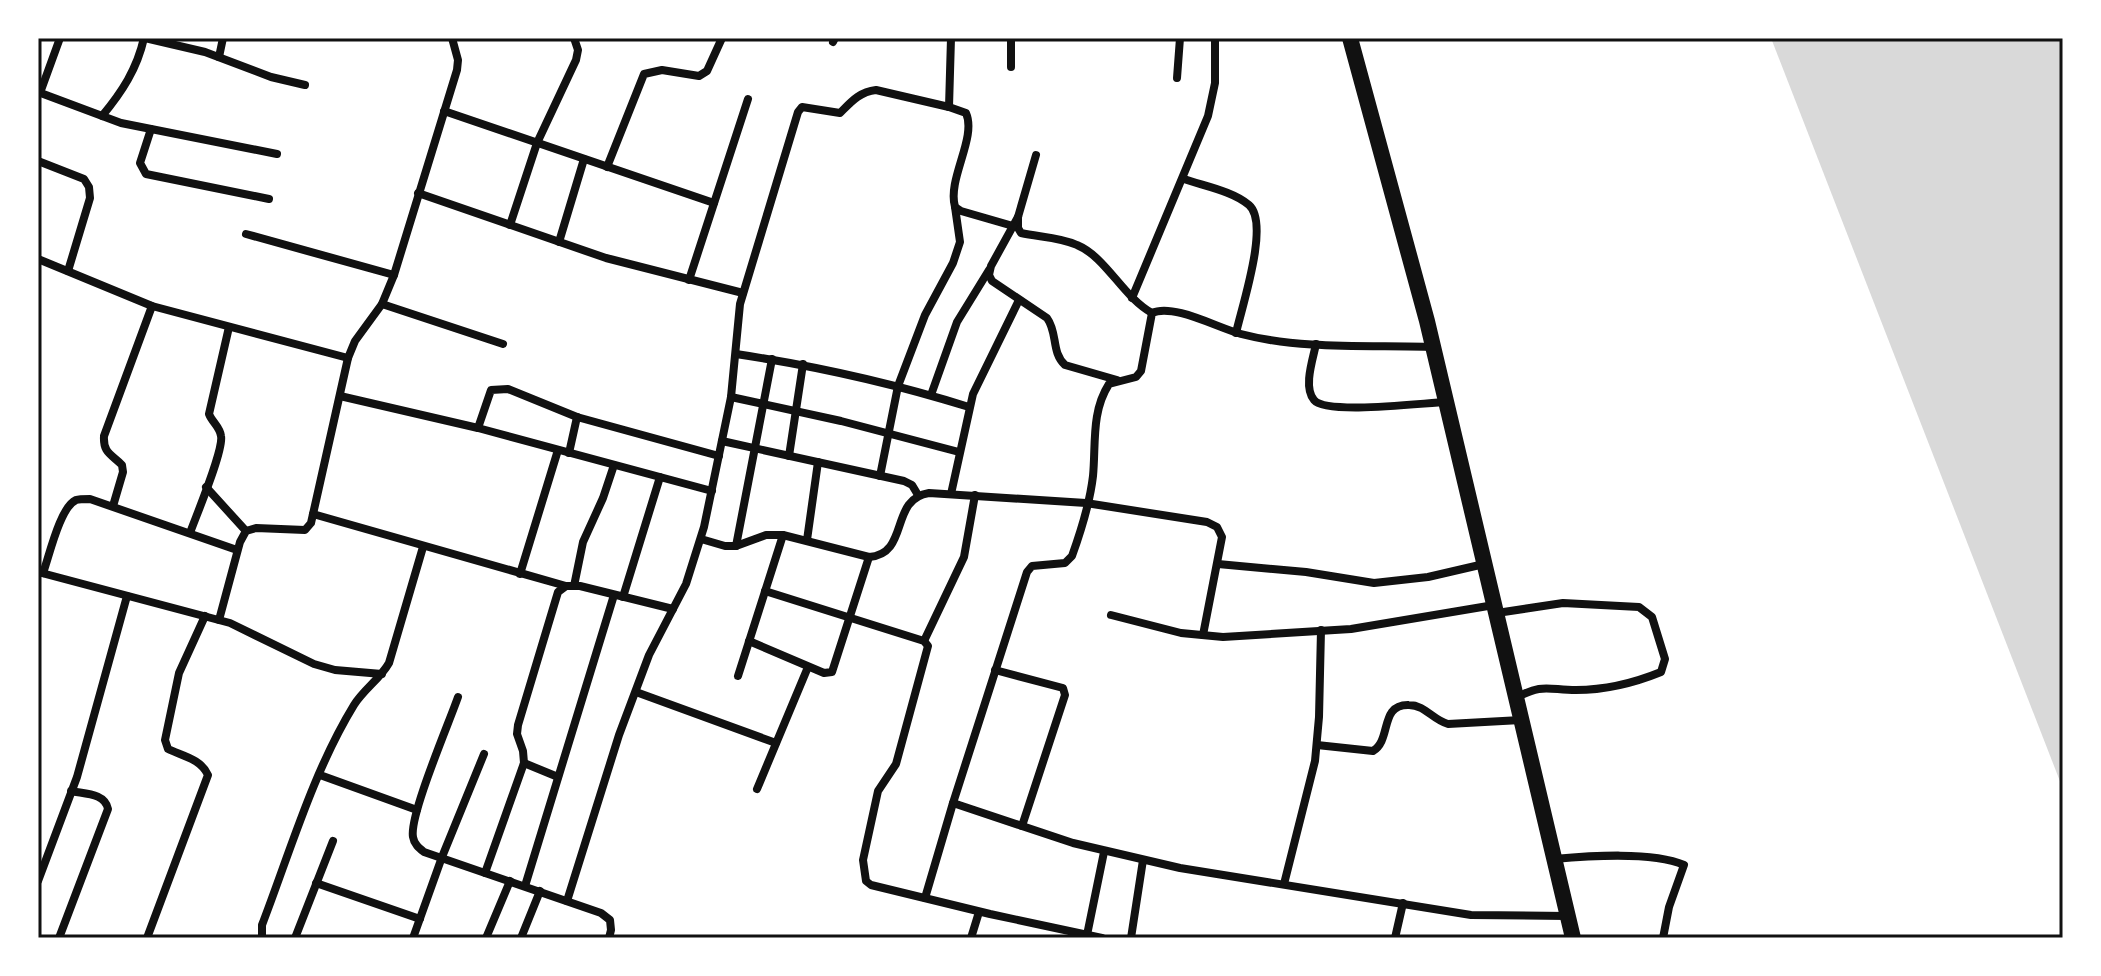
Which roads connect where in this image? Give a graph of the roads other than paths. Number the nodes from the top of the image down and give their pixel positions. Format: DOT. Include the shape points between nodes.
graph roads {
  1 [pos="60,38"];
  2 [pos="144,38"];
  3 [pos="223,38"];
  4 [pos="452,38"];
  5 [pos="574,38"];
  6 [pos="722,38"];
  7 [pos="951,38"];
  8 [pos="1011,38"];
  9 [pos="1180,38"];
  10 [pos="1215,38"];
  11 [pos="1350,38"];
  12 [pos="219,57"];
  13 [pos="1011,67"];
  14 [pos="1177,78"];
  15 [pos="305,85"];
  16 [pos="39,92"];
  17 [pos="748,99"];
  18 [pos="949,107"];
  19 [pos="444,111"];
  20 [pos="102,116"];
  21 [pos="151,129"];
  22 [pos="537,143"];
  23 [pos="277,154"];
  24 [pos="1036,155"];
  25 [pos="584,159"];
  26 [pos="38,161"];
  27 [pos="607,167"];
  28 [pos="1184,179"];
  29 [pos="418,193"];
  30 [pos="269,199"];
  31 [pos="714,203"];
  32 [pos="955,207"];
  33 [pos="1015,222"];
  34 [pos="510,225"];
  35 [pos="246,234"];
  36 [pos="559,242"];
  37 [pos="38,259"];
  38 [pos="991,266"];
  39 [pos="68,271"];
  40 [pos="394,275"];
  41 [pos="689,280"];
  42 [pos="743,293"];
  43 [pos="1132,298"];
  44 [pos="1019,300"];
  45 [pos="382,304"];
  46 [pos="152,306"];
  47 [pos="1152,313"];
  48 [pos="229,327"];
  49 [pos="1236,333"];
  50 [pos="503,344"];
  51 [pos="1316,344"];
  52 [pos="1433,347"];
  53 [pos="736,354"];
  54 [pos="348,358"];
  55 [pos="772,359"];
  56 [pos="803,364"];
  57 [pos="1118,380"];
  58 [pos="898,386"];
  59 [pos="931,395"];
  60 [pos="340,396"];
  61 [pos="731,397"];
  62 [pos="1446,402"];
  63 [pos="763,404"];
  64 [pos="969,407"];
  65 [pos="797,410"];
  66 [pos="577,417"];
  67 [pos="478,428"];
  68 [pos="888,433"];
  69 [pos="722,441"];
  70 [pos="755,448"];
  71 [pos="558,450"];
  72 [pos="959,452"];
  73 [pos="569,453"];
  74 [pos="719,456"];
  75 [pos="789,456"];
  76 [pos="818,462"];
  77 [pos="614,465"];
  78 [pos="880,476"];
  79 [pos="660,477"];
  80 [pos="206,487"];
  81 [pos="712,491"];
  82 [pos="951,494"];
  83 [pos="918,495"];
  84 [pos="975,495"];
  85 [pos="1086,503"];
  86 [pos="113,506"];
  87 [pos="313,514"];
  88 [pos="246,531"];
  89 [pos="190,533"];
  90 [pos="783,535"];
  91 [pos="701,539"];
  92 [pos="807,540"];
  93 [pos="736,546"];
  94 [pos="423,547"];
  95 [pos="237,550"];
  96 [pos="869,557"];
  97 [pos="1218,564"];
  98 [pos="1484,564"];
  99 [pos="40,573"];
  100 [pos="520,574"];
  101 [pos="570,586"];
  102 [pos="765,591"];
  103 [pos="127,596"];
  104 [pos="619,596"];
  105 [pos="673,609"];
  106 [pos="1495,609"];
  107 [pos="1111,615"];
  108 [pos="205,616"];
  109 [pos="851,617"];
  110 [pos="219,620"];
  111 [pos="1321,630"];
  112 [pos="1203,635"];
  113 [pos="749,641"];
  114 [pos="924,641"];
  115 [pos="808,667"];
  116 [pos="995,670"];
  117 [pos="382,674"];
  118 [pos="738,676"];
  119 [pos="636,692"];
  120 [pos="458,697"];
  121 [pos="1516,698"];
  122 [pos="1521,720"];
  123 [pos="776,743"];
  124 [pos="1317,745"];
  125 [pos="484,754"];
  126 [pos="524,763"];
  127 [pos="320,775"];
  128 [pos="558,777"];
  129 [pos="757,789"];
  130 [pos="71,791"];
  131 [pos="953,803"];
  132 [pos="417,810"];
  133 [pos="1022,826"];
  134 [pos="333,841"];
  135 [pos="1104,852"];
  136 [pos="442,857"];
  137 [pos="1554,859"];
  138 [pos="1143,860"];
  139 [pos="485,873"];
  140 [pos="38,881"];
  141 [pos="510,881"];
  142 [pos="316,883"];
  143 [pos="1284,884"];
  144 [pos="525,886"];
  145 [pos="540,891"];
  146 [pos="925,898"];
  147 [pos="567,901"];
  148 [pos="1403,903"];
  149 [pos="979,912"];
  150 [pos="1568,916"];
  151 [pos="420,919"];
  152 [pos="1087,935"];
  153 [pos="59,938"];
  154 [pos="147,938"];
  155 [pos="262,938"];
  156 [pos="295,938"];
  157 [pos="413,938"];
  158 [pos="486,938"];
  159 [pos="521,938"];
  160 [pos="609,938"];
  161 [pos="971,938"];
  162 [pos="1102,938"];
  163 [pos="1131,938"];
  164 [pos="1395,938"];
  165 [pos="1573,938"];
  166 [pos="1663,938"];
  1 -- 16 [label="street"];
  2 -- 12 [label="street"];
  2 -- 20 [label="street" via="134,72"];
  3 -- 12 [label="street"];
  4 -- 19 [label="street" via="458,60"];
  5 -- 22 [label="street" via="576,60"];
  6 -- 27 [label="street" via="707,71 699,76 662,70 644,74"];
  7 -- 18 [label="street"];
  8 -- 13 [label="street"];
  9 -- 14 [label="street"];
  10 -- 28 [label="street" via="1213,99"];
  11 -- 52 [label="main road"];
  12 -- 15 [label="street"];
  16 -- 20 [label="street"];
  17 -- 31 [label="street"];
  18 -- 32 [label="street" via="969,119"];
  18 -- 42 [label="street" via="876,90 856,97 840,113 802,107"];
  19 -- 22 [label="street"];
  19 -- 29 [label="street"];
  20 -- 21 [label="street"];
  21 -- 23 [label="street"];
  21 -- 30 [label="street" via="140,163 146,174"];
  22 -- 25 [label="street"];
  22 -- 34 [label="street"];
  24 -- 33 [label="street"];
  25 -- 27 [label="street"];
  25 -- 36 [label="street"];
  26 -- 39 [label="street" via="84,179 89,187"];
  27 -- 31 [label="street"];
  28 -- 43 [label="street"];
  28 -- 49 [label="street" via="1236,197 1255,212 1258,236"];
  29 -- 34 [label="street"];
  29 -- 40 [label="street"];
  31 -- 41 [label="street"];
  32 -- 33 [label="street"];
  32 -- 58 [label="street" via="957,253 925,315"];
  33 -- 38 [label="street"];
  33 -- 43 [label="street" via="1021,233 1090,252"];
  34 -- 36 [label="street"];
  35 -- 40 [label="street"];
  36 -- 41 [label="street"];
  37 -- 39 [label="street"];
  38 -- 44 [label="street" via="992,281"];
  38 -- 59 [label="street" via="957,322"];
  39 -- 46 [label="street"];
  40 -- 45 [label="street"];
  41 -- 42 [label="street"];
  42 -- 53 [label="street"];
  43 -- 47 [label="street"];
  44 -- 57 [label="street" via="1052,325 1065,365"];
  44 -- 64 [label="street"];
  45 -- 50 [label="street"];
  45 -- 54 [label="street"];
  46 -- 48 [label="street"];
  46 -- 86 [label="street" via="104,436 103,447 123,472"];
  47 -- 49 [label="street" via="1165,309"];
  47 -- 57 [label="street" via="1141,371"];
  48 -- 54 [label="street"];
  48 -- 80 [label="street" via="209,414 219,428 221,444"];
  49 -- 51 [label="street"];
  51 -- 52 [label="street"];
  51 -- 62 [label="street" via="1309,388 1320,405"];
  52 -- 62 [label="main road"];
  53 -- 55 [label="street"];
  53 -- 61 [label="street"];
  54 -- 60 [label="street"];
  55 -- 56 [label="street"];
  55 -- 63 [label="street"];
  56 -- 58 [label="street"];
  56 -- 65 [label="street"];
  57 -- 85 [label="street" via="1109,384 1098,410"];
  58 -- 59 [label="street"];
  58 -- 68 [label="street"];
  59 -- 64 [label="street"];
  60 -- 67 [label="street"];
  60 -- 87 [label="street"];
  61 -- 63 [label="street"];
  61 -- 69 [label="street"];
  62 -- 98 [label="main road"];
  63 -- 65 [label="street"];
  63 -- 70 [label="street"];
  64 -- 72 [label="street"];
  65 -- 68 [label="street"];
  65 -- 75 [label="street"];
  66 -- 67 [label="street" via="498,388 487,397"];
  66 -- 73 [label="street"];
  66 -- 74 [label="street"];
  67 -- 71 [label="street"];
  68 -- 72 [label="street"];
  68 -- 78 [label="street"];
  69 -- 70 [label="street"];
  69 -- 74 [label="street"];
  70 -- 75 [label="street"];
  70 -- 93 [label="street"];
  71 -- 73 [label="street"];
  71 -- 100 [label="street"];
  72 -- 82 [label="street"];
  73 -- 77 [label="street"];
  74 -- 81 [label="street"];
  75 -- 76 [label="street"];
  76 -- 78 [label="street"];
  76 -- 92 [label="street"];
  77 -- 79 [label="street"];
  77 -- 101 [label="street"];
  78 -- 83 [label="street" via="912,485"];
  79 -- 81 [label="street"];
  79 -- 104 [label="street"];
  80 -- 88 [label="street"];
  80 -- 89 [label="street"];
  81 -- 91 [label="street"];
  82 -- 83 [label="street"];
  82 -- 84 [label="street"];
  83 -- 96 [label="street" via="909,502 892,545"];
  84 -- 85 [label="street"];
  84 -- 114 [label="street" via="964,557"];
  85 -- 97 [label="street" via="1207,522 1222,537"];
  85 -- 116 [label="street" via="1072,556 1065,563 1032,566 1027,572"];
  86 -- 89 [label="street"];
  86 -- 99 [label="street" via="77,499 68,506"];
  87 -- 88 [label="street" via="305,530"];
  87 -- 94 [label="street"];
  88 -- 95 [label="street"];
  89 -- 95 [label="street"];
  90 -- 92 [label="street"];
  90 -- 93 [label="street"];
  90 -- 102 [label="street"];
  91 -- 93 [label="street"];
  91 -- 105 [label="street"];
  92 -- 96 [label="street"];
  94 -- 100 [label="street"];
  94 -- 117 [label="street"];
  95 -- 110 [label="street"];
  96 -- 109 [label="street"];
  97 -- 98 [label="street" via="1374,583"];
  97 -- 112 [label="street"];
  98 -- 106 [label="main road"];
  99 -- 103 [label="street"];
  100 -- 101 [label="street"];
  101 -- 104 [label="street"];
  101 -- 126 [label="street" via="558,592 551,609 518,725"];
  102 -- 109 [label="street"];
  102 -- 113 [label="street"];
  103 -- 108 [label="street"];
  103 -- 130 [label="street"];
  104 -- 105 [label="street"];
  104 -- 128 [label="street"];
  105 -- 119 [label="street"];
  106 -- 111 [label="street"];
  106 -- 121 [label="main road"];
  106 -- 121 [label="street" via="1563,603 1639,607 1652,617 1665,659 1661,672 1635,683 1575,690 1537,687"];
  107 -- 112 [label="street"];
  108 -- 110 [label="street"];
  108 -- 154 [label="street" via="179,673 165,740 168,749 196,761 208,775"];
  109 -- 114 [label="street"];
  109 -- 115 [label="street" via="832,672"];
  110 -- 117 [label="street" via="314,664"];
  111 -- 112 [label="street"];
  111 -- 124 [label="street"];
  113 -- 115 [label="street"];
  113 -- 118 [label="street"];
  114 -- 146 [label="street" via="927,656 896,764 878,791 863,860 871,885"];
  115 -- 123 [label="street"];
  116 -- 131 [label="street"];
  116 -- 133 [label="street" via="1053,683 1065,695"];
  117 -- 127 [label="street" via="354,704"];
  119 -- 123 [label="street"];
  119 -- 147 [label="street"];
  120 -- 132 [label="street"];
  121 -- 122 [label="main road"];
  122 -- 124 [label="street" via="1448,724 1405,704 1389,715 1383,740 1373,751"];
  122 -- 137 [label="main road"];
  123 -- 129 [label="street"];
  124 -- 143 [label="street"];
  125 -- 136 [label="street"];
  126 -- 128 [label="street"];
  126 -- 139 [label="street"];
  127 -- 132 [label="street"];
  127 -- 155 [label="street" via="262,925"];
  128 -- 144 [label="street"];
  130 -- 140 [label="street"];
  130 -- 153 [label="street" via="100,797 108,809"];
  131 -- 133 [label="street"];
  131 -- 146 [label="street"];
  132 -- 136 [label="street" via="417,846"];
  133 -- 135 [label="street"];
  134 -- 142 [label="street"];
  135 -- 138 [label="street"];
  135 -- 152 [label="street"];
  136 -- 139 [label="street"];
  136 -- 151 [label="street"];
  137 -- 150 [label="main road"];
  137 -- 166 [label="street" via="1603,856 1684,865"];
  138 -- 143 [label="street"];
  138 -- 163 [label="street"];
  139 -- 141 [label="street"];
  141 -- 144 [label="street"];
  141 -- 158 [label="street"];
  142 -- 151 [label="street"];
  142 -- 156 [label="street"];
  143 -- 148 [label="street"];
  144 -- 145 [label="street"];
  145 -- 147 [label="street"];
  145 -- 159 [label="street"];
  146 -- 149 [label="street"];
  147 -- 160 [label="street" via="610,920"];
  148 -- 150 [label="street" via="1489,917"];
  148 -- 164 [label="street"];
  149 -- 152 [label="street"];
  149 -- 161 [label="street"];
  150 -- 165 [label="main road"];
  151 -- 157 [label="street"];
  152 -- 162 [label="street"];
}
